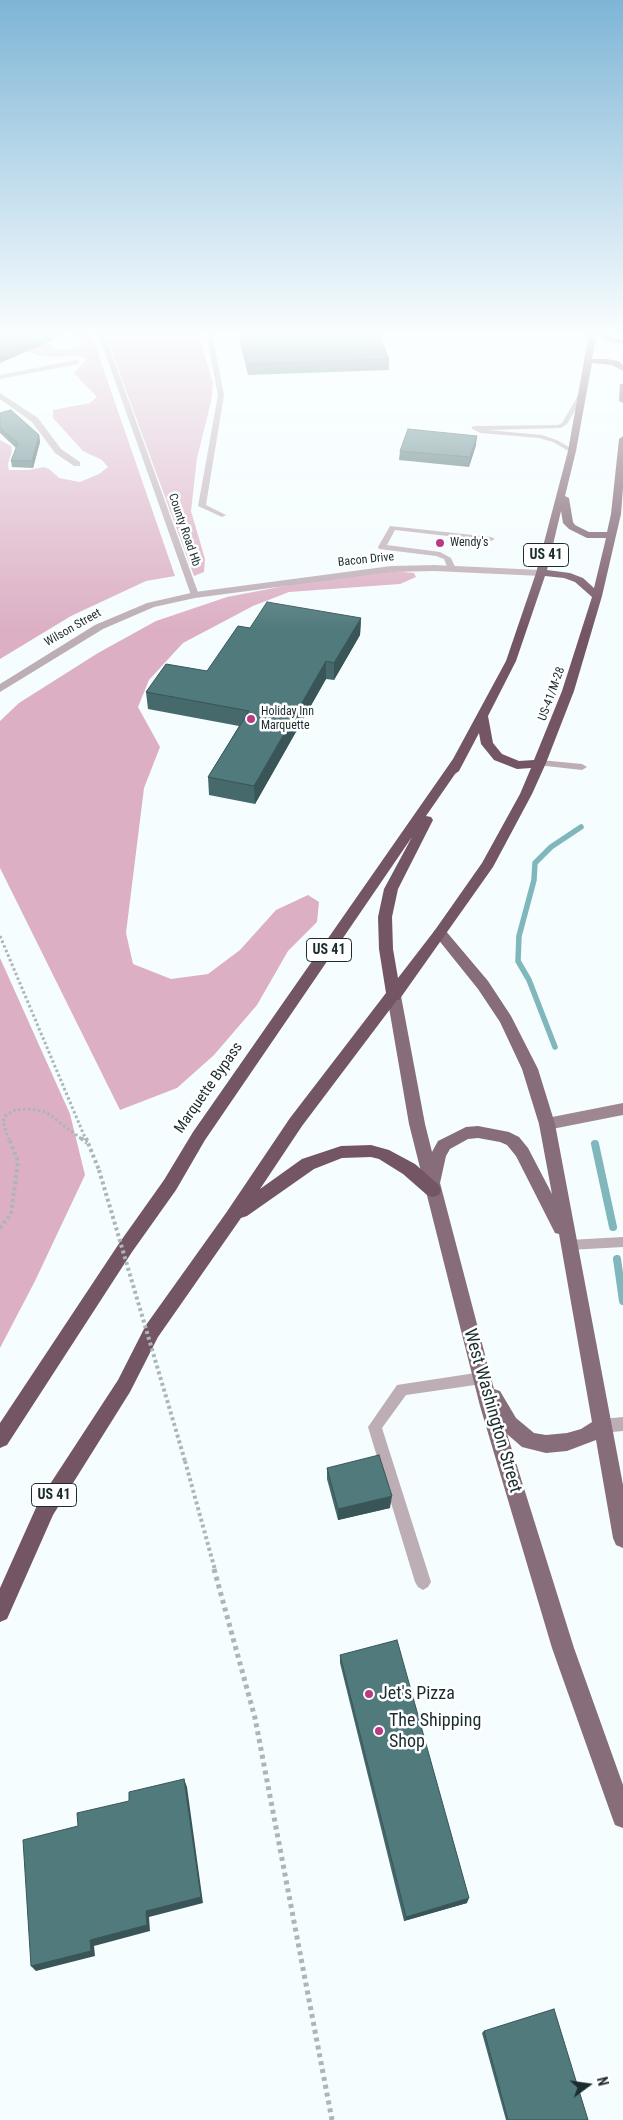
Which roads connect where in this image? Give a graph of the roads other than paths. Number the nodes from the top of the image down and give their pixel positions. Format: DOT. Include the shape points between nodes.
graph roads {
  1 [pos="44,432"];
  2 [pos="136,432"];
  3 [pos="215,432"];
  4 [pos="491,432"];
  5 [pos="576,432"];
  6 [pos="623,439"];
  7 [pos="572,451"];
  8 [pos="77,464"];
  9 [pos="621,484"];
  10 [pos="563,491"];
  11 [pos="620,509"];
  12 [pos="222,516"];
  13 [pos="611,536"];
  14 [pos="491,539"];
  15 [pos="452,569"];
  16 [pos="541,573"];
  17 [pos="195,595"];
  18 [pos="597,596"];
  19 [pos="0,689"];
  20 [pos="482,716"];
  21 [pos="457,762"];
  22 [pos="540,763"];
  23 [pos="582,767"];
  24 [pos="440,933"];
  25 [pos="394,996"];
  26 [pos="623,1109"];
  27 [pos="547,1124"];
  28 [pos="433,1190"];
  29 [pos="232,1218"];
  30 [pos="623,1242"];
  31 [pos="569,1245"];
  32 [pos="482,1378"];
  33 [pos="623,1424"];
  34 [pos="602,1426"];
  35 [pos="0,1439"];
  36 [pos="623,1538"];
  37 [pos="424,1582"];
  38 [pos="0,1612"];
  39 [pos="623,1817"];
  1 -- 8 [label="street" via="58,451"];
  2 -- 17 [label="lane, County Road Hb"];
  3 -- 12 [label="lane" via="202,506"];
  4 -- 7 [label="lane" via="540,436"];
  5 -- 7 [label="highway, US 41"];
  6 -- 9 [label="highway, US-41/M-28 / US 41"];
  7 -- 10 [label="highway, US 41"];
  9 -- 11 [label="highway, US-41/M-28 / US 41"];
  10 -- 13 [label="highway" via="566,515 572,527 587,534"];
  10 -- 16 [label="highway, US 41"];
  11 -- 13 [label="highway, US-41/M-28 / US 41"];
  13 -- 18 [label="highway, US-41/M-28 / US 41"];
  14 -- 15 [label="lane" via="393,528 382,547 437,554 447,558"];
  15 -- 16 [label="street, Bacon Drive"];
  15 -- 17 [label="street, Bacon Drive" via="391,569"];
  16 -- 18 [label="highway" via="566,575 578,580"];
  16 -- 20 [label="highway, US 41" via="511,661"];
  17 -- 19 [label="street, Wilson Street" via="151,606 99,627"];
  18 -- 22 [label="highway, US-41/M-28 / US 41" via="568,691"];
  20 -- 21 [label="highway, US 41"];
  20 -- 22 [label="highway" via="486,744 498,757 517,765"];
  21 -- 25 [label="highway" via="391,890 385,917 386,949"];
  21 -- 35 [label="highway, Marquette Bypass / US 41" via="199,1136"];
  22 -- 23 [label="lane"];
  22 -- 24 [label="highway, US-41/M-28 / US 41" via="488,864"];
  24 -- 25 [label="highway, US 41"];
  24 -- 27 [label="main road" via="483,985 506,1020 530,1069"];
  25 -- 28 [label="main road, West Washington Street" via="417,1124"];
  25 -- 29 [label="highway, US 41" via="296,1122"];
  26 -- 27 [label="street"];
  27 -- 31 [label="main road"];
  28 -- 29 [label="highway" via="409,1169 384,1154 340,1152 292,1173"];
  28 -- 31 [label="main road" via="438,1156 444,1146 466,1133 490,1132 503,1136 513,1141 522,1152"];
  28 -- 32 [label="main road, West Washington Street"];
  29 -- 38 [label="highway, US 41" via="152,1331 124,1386 46,1508"];
  30 -- 31 [label="lane"];
  31 -- 34 [label="main road"];
  32 -- 34 [label="main road" via="509,1424 529,1441 546,1444 567,1442"];
  32 -- 37 [label="lane" via="402,1389 375,1427"];
  32 -- 39 [label="main road, West Washington Street" via="557,1629"];
  33 -- 34 [label="lane"];
  34 -- 36 [label="main road"];
}
